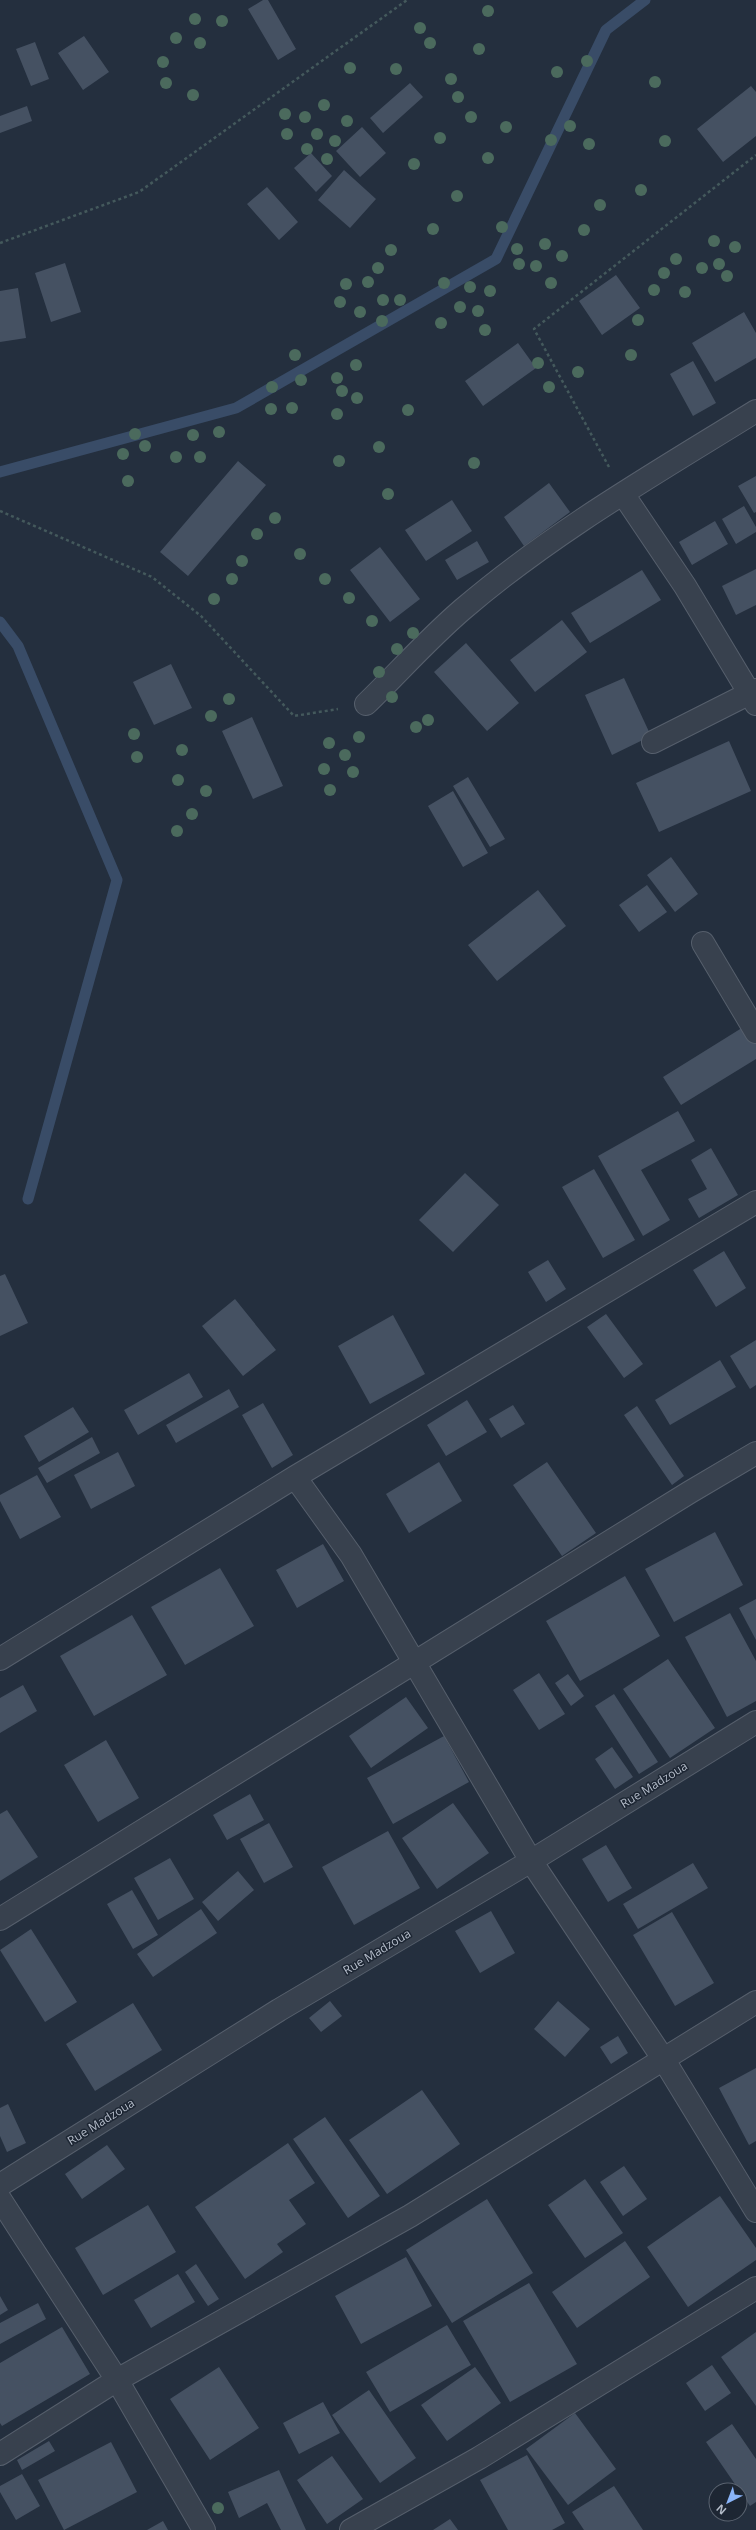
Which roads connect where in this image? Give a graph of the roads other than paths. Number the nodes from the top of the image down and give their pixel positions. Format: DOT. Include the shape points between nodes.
graph roads {
  1 [pos="756,411"];
  2 [pos="623,494"];
  3 [pos="754,696"];
  4 [pos="366,704"];
  5 [pos="653,742"];
  6 [pos="704,943"];
  7 [pos="756,1032"];
  8 [pos="756,1202"];
  9 [pos="756,1453"];
  10 [pos="295,1477"];
  11 [pos="0,1659"];
  12 [pos="413,1663"];
  13 [pos="756,1722"];
  14 [pos="531,1861"];
  15 [pos="0,1919"];
  16 [pos="756,2002"];
  17 [pos="664,2060"];
  18 [pos="0,2185"];
  19 [pos="0,2199"];
  20 [pos="756,2211"];
  21 [pos="756,2288"];
  22 [pos="117,2380"];
  23 [pos="0,2454"];
  24 [pos="204,2530"];
  25 [pos="351,2530"];
  1 -- 2 [label="street"];
  2 -- 3 [label="street"];
  2 -- 4 [label="street" via="535,552 462,610"];
  3 -- 5 [label="street"];
  6 -- 7 [label="street"];
  8 -- 10 [label="street"];
  9 -- 12 [label="street"];
  10 -- 11 [label="street"];
  10 -- 12 [label="street" via="351,1555"];
  12 -- 14 [label="street"];
  12 -- 15 [label="street"];
  13 -- 14 [label="street, Rue Madzoua"];
  14 -- 17 [label="street"];
  14 -- 18 [label="street, Rue Madzoua" via="279,2010"];
  16 -- 17 [label="street"];
  17 -- 20 [label="street"];
  17 -- 22 [label="street" via="410,2216"];
  19 -- 22 [label="street"];
  21 -- 25 [label="street" via="479,2458"];
  22 -- 23 [label="street"];
  22 -- 24 [label="street"];
}
